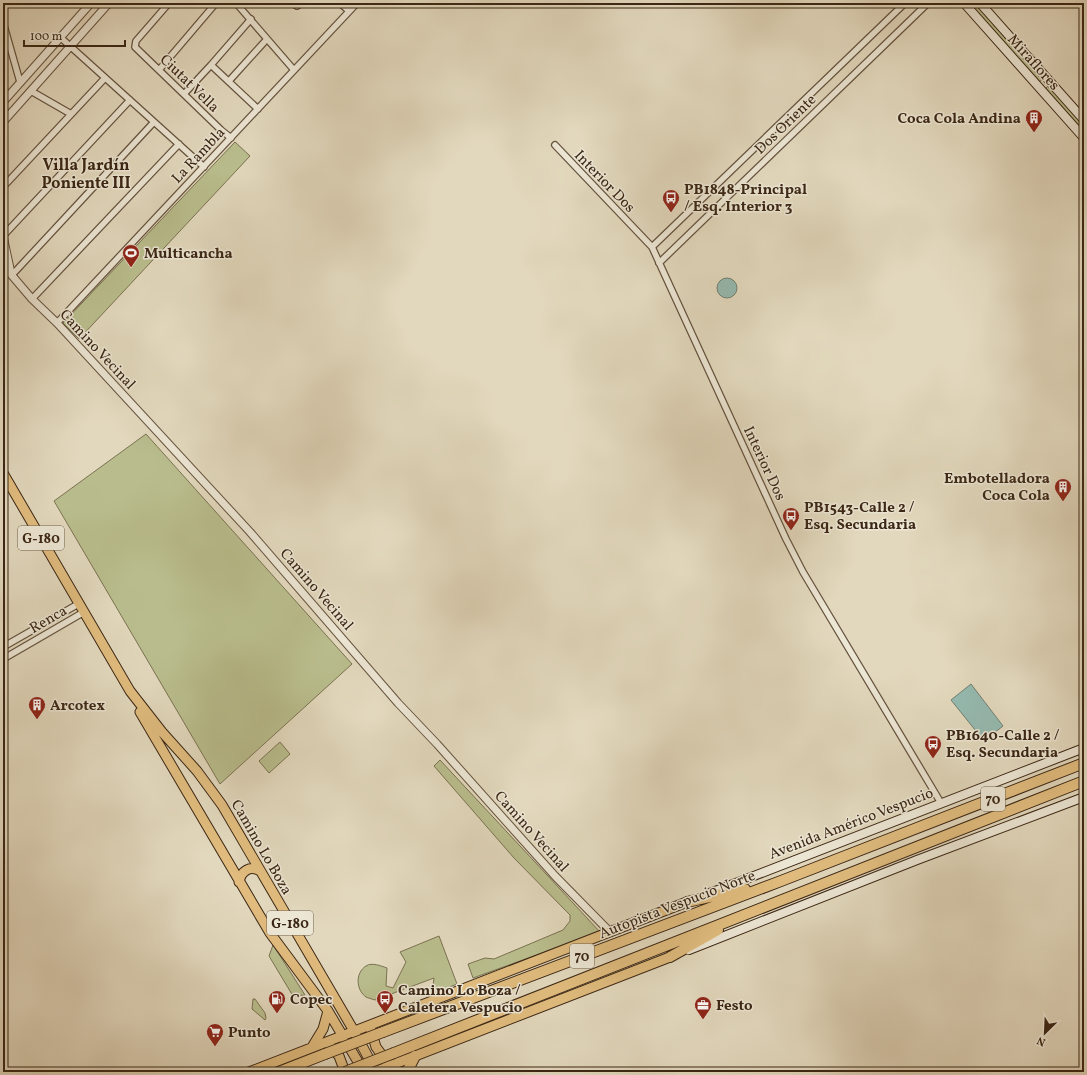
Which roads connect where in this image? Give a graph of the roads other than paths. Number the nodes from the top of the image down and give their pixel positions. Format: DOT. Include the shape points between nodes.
graph roads {
  1 [pos="91,3"];
  2 [pos="109,3"];
  3 [pos="169,3"];
  4 [pos="216,3"];
  5 [pos="236,3"];
  6 [pos="292,3"];
  7 [pos="302,3"];
  8 [pos="340,3"];
  9 [pos="357,3"];
  10 [pos="905,3"];
  11 [pos="928,3"];
  12 [pos="964,3"];
  13 [pos="980,3"];
  14 [pos="349,11"];
  15 [pos="251,19"];
  16 [pos="3,22"];
  17 [pos="4,29"];
  18 [pos="60,37"];
  19 [pos="267,39"];
  20 [pos="70,47"];
  21 [pos="211,65"];
  22 [pos="158,70"];
  23 [pos="294,70"];
  24 [pos="105,78"];
  25 [pos="1049,80"];
  26 [pos="229,81"];
  27 [pos="20,82"];
  28 [pos="1041,90"];
  29 [pos="31,91"];
  30 [pos="184,94"];
  31 [pos="130,100"];
  32 [pos="3,102"];
  33 [pos="258,109"];
  34 [pos="71,114"];
  35 [pos="1084,120"];
  36 [pos="3,122"];
  37 [pos="154,122"];
  38 [pos="231,138"];
  39 [pos="1084,138"];
  40 [pos="178,144"];
  41 [pos="555,145"];
  42 [pos="204,167"];
  43 [pos="3,187"];
  44 [pos="3,236"];
  45 [pos="652,248"];
  46 [pos="659,263"];
  47 [pos="3,265"];
  48 [pos="12,275"];
  49 [pos="32,299"];
  50 [pos="57,323"];
  51 [pos="3,473"];
  52 [pos="80,603"];
  53 [pos="84,612"];
  54 [pos="19,638"];
  55 [pos="24,646"];
  56 [pos="3,647"];
  57 [pos="3,659"];
  58 [pos="130,691"];
  59 [pos="1084,748"];
  60 [pos="1084,760"];
  61 [pos="1084,763"];
  62 [pos="1054,775"];
  63 [pos="1084,781"];
  64 [pos="1084,786"];
  65 [pos="1062,789"];
  66 [pos="1084,797"];
  67 [pos="941,803"];
  68 [pos="260,871"];
  69 [pos="781,881"];
  70 [pos="239,882"];
  71 [pos="687,902"];
  72 [pos="748,913"];
  73 [pos="610,932"];
  74 [pos="670,958"];
  75 [pos="328,1011"];
  76 [pos="371,1024"];
  77 [pos="354,1031"];
  78 [pos="343,1036"];
  79 [pos="325,1042"];
  80 [pos="312,1047"];
  81 [pos="414,1056"];
  82 [pos="391,1065"];
  83 [pos="249,1072"];
  84 [pos="280,1072"];
  85 [pos="345,1072"];
  86 [pos="364,1072"];
  87 [pos="375,1072"];
  88 [pos="407,1072"];
  1 -- 18 [label="street"];
  2 -- 20 [label="street"];
  3 -- 22 [label="street, Ciutat Vella" via="134,45"];
  4 -- 22 [label="street"];
  5 -- 15 [label="street"];
  6 -- 7 [label="street" via="297,6"];
  8 -- 14 [label="street"];
  9 -- 14 [label="street, La Rambla"];
  10 -- 45 [label="street, Dos Oriente"];
  11 -- 46 [label="street, Dos Oriente"];
  12 -- 28 [label="main road, Miraflores"];
  13 -- 25 [label="main road, Miraflores"];
  14 -- 23 [label="street, La Rambla"];
  15 -- 19 [label="street"];
  15 -- 21 [label="street"];
  16 -- 17 [label="street"];
  17 -- 27 [label="street"];
  18 -- 20 [label="street"];
  18 -- 27 [label="street"];
  19 -- 23 [label="street"];
  19 -- 26 [label="street"];
  20 -- 24 [label="street"];
  20 -- 29 [label="street"];
  21 -- 26 [label="street"];
  21 -- 30 [label="street"];
  22 -- 30 [label="street, Ciutat Vella"];
  23 -- 33 [label="street, La Rambla"];
  24 -- 31 [label="street"];
  24 -- 34 [label="street"];
  25 -- 28 [label="main road" via="1042,84"];
  25 -- 35 [label="main road, Miraflores"];
  26 -- 33 [label="street"];
  27 -- 32 [label="street"];
  28 -- 39 [label="main road, Miraflores"];
  29 -- 34 [label="street"];
  29 -- 36 [label="street"];
  30 -- 38 [label="street, Ciutat Vella"];
  31 -- 37 [label="street"];
  31 -- 44 [label="street"];
  33 -- 38 [label="street, La Rambla"];
  34 -- 43 [label="street"];
  37 -- 40 [label="street"];
  37 -- 48 [label="street"];
  38 -- 42 [label="street, La Rambla"];
  40 -- 42 [label="street"];
  40 -- 49 [label="street"];
  41 -- 45 [label="street, Interior Dos"];
  42 -- 50 [label="street, La Rambla"];
  44 -- 48 [label="street"];
  45 -- 46 [label="street, Interior Dos"];
  46 -- 67 [label="street, Interior Dos" via="803,572"];
  47 -- 48 [label="street, Camino Vecinal"];
  48 -- 49 [label="street, Camino Vecinal"];
  49 -- 50 [label="street, Camino Vecinal"];
  50 -- 73 [label="street, Camino Vecinal" via="250,532 398,703 555,876"];
  51 -- 52 [label="main road, Camino Lo Boza / G-180"];
  52 -- 53 [label="main road, Camino Lo Boza / G-180"];
  52 -- 54 [label="street, Renca"];
  53 -- 55 [label="street, Renca"];
  53 -- 58 [label="main road, Camino Lo Boza / G-180"];
  54 -- 55 [label="street"];
  54 -- 56 [label="street, Renca"];
  55 -- 57 [label="street, Renca"];
  58 -- 68 [label="main road, Camino Lo Boza / G-180" via="215,794"];
  58 -- 70 [label="main road, Camino Lo Boza / G-180" via="145,722"];
  59 -- 67 [label="main road, Avenida Américo Vespucio"];
  60 -- 62 [label="highway"];
  61 -- 62 [label="highway, Autopista Vespucio Norte / 70"];
  62 -- 69 [label="highway, Autopista Vespucio Norte / 70"];
  63 -- 65 [label="highway, 70"];
  64 -- 65 [label="highway"];
  65 -- 72 [label="highway, 70"];
  66 -- 74 [label="main road"];
  67 -- 71 [label="main road, Avenida Américo Vespucio"];
  68 -- 70 [label="main road" via="246,870"];
  68 -- 77 [label="main road, Camino Lo Boza / G-180"];
  69 -- 71 [label="highway"];
  69 -- 84 [label="highway, Autopista Vespucio Norte / 70, bridge"];
  70 -- 75 [label="main road, Camino Lo Boza / G-180" via="270,933"];
  71 -- 73 [label="main road, Avenida Américo Vespucio"];
  72 -- 74 [label="highway"];
  72 -- 85 [label="highway, 70, bridge"];
  73 -- 76 [label="main road, Avenida Américo Vespucio"];
  74 -- 81 [label="main road"];
  75 -- 78 [label="main road, Camino Lo Boza / G-180"];
  75 -- 80 [label="main road" via="323,1029"];
  76 -- 77 [label="main road, Avenida Américo Vespucio"];
  76 -- 82 [label="main road" via="376,1047"];
  77 -- 78 [label="main road, Avenida Américo Vespucio"];
  77 -- 87 [label="main road, Camino Lo Boza / G-180"];
  78 -- 79 [label="main road, Avenida Américo Vespucio"];
  78 -- 86 [label="main road, Camino Lo Boza / G-180"];
  79 -- 80 [label="main road, Avenida Américo Vespucio"];
  79 -- 85 [label="main road" via="339,1056"];
  80 -- 83 [label="main road, Avenida Américo Vespucio"];
  81 -- 82 [label="main road"];
  81 -- 88 [label="highway"];
  82 -- 87 [label="main road"];
}
